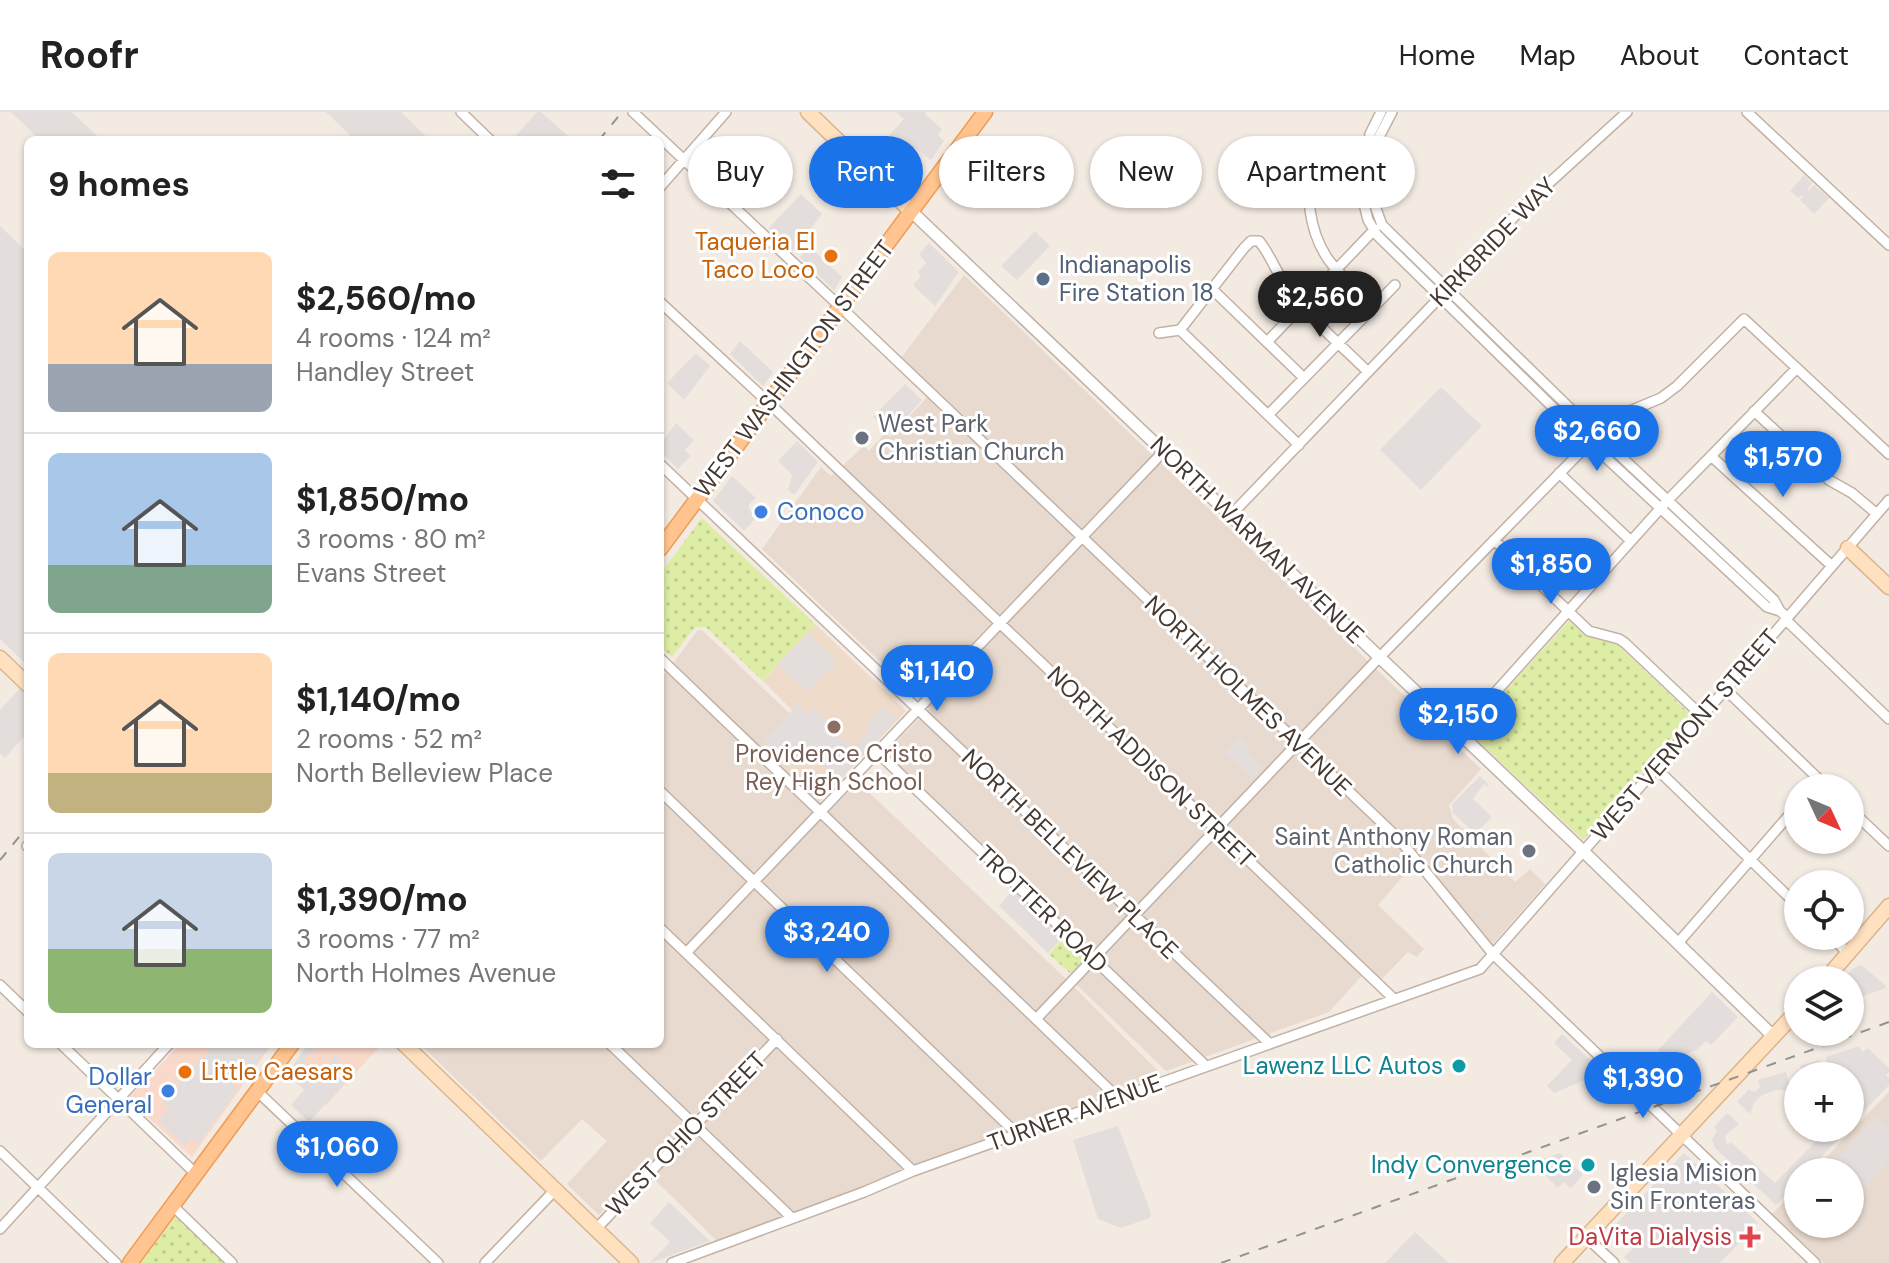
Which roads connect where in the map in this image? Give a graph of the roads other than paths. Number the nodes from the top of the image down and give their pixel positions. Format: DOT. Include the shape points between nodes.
graph roads {
  1 [pos="461,112"];
  2 [pos="633,112"];
  3 [pos="726,112"];
  4 [pos="808,112"];
  5 [pos="1627,112"];
  6 [pos="982,113"];
  7 [pos="1753,114"];
  8 [pos="1383,115"];
  9 [pos="486,136"];
  10 [pos="658,136"];
  11 [pos="664,141"];
  12 [pos="684,160"];
  13 [pos="664,182"];
  14 [pos="1310,208"];
  15 [pos="911,211"];
  16 [pos="1378,228"];
  17 [pos="1889,245"];
  18 [pos="1337,270"];
  19 [pos="1395,285"];
  20 [pos="1212,289"];
  21 [pos="1447,289"];
  22 [pos="1440,297"];
  23 [pos="664,306"];
  24 [pos="1302,306"];
  25 [pos="1374,306"];
  26 [pos="840,307"];
  27 [pos="1180,330"];
  28 [pos="1159,333"];
  29 [pos="1267,342"];
  30 [pos="1339,343"];
  31 [pos="1797,368"];
  32 [pos="1368,372"];
  33 [pos="1304,378"];
  34 [pos="769,403"];
  35 [pos="1754,411"];
  36 [pos="1268,415"];
  37 [pos="1597,435"];
  38 [pos="1589,443"];
  39 [pos="1299,445"];
  40 [pos="1164,451"];
  41 [pos="1889,454"];
  42 [pos="1711,456"];
  43 [pos="664,468"];
  44 [pos="1559,473"];
  45 [pos="697,499"];
  46 [pos="1889,500"];
  47 [pos="1664,505"];
  48 [pos="1877,514"];
  49 [pos="1231,515"];
  50 [pos="1082,537"];
  51 [pos="1494,540"];
  52 [pos="1631,541"];
  53 [pos="664,544"];
  54 [pos="1848,548"];
  55 [pos="1832,566"];
  56 [pos="1889,587"];
  57 [pos="1569,610"];
  58 [pos="1785,617"];
  59 [pos="1000,623"];
  60 [pos="1380,657"];
  61 [pos="0,658"];
  62 [pos="664,662"];
  63 [pos="24,681"];
  64 [pos="1725,689"];
  65 [pos="918,709"];
  66 [pos="1702,716"];
  67 [pos="1889,719"];
  68 [pos="1459,733"];
  69 [pos="1298,743"];
  70 [pos="877,752"];
  71 [pos="1656,768"];
  72 [pos="1806,774"];
  73 [pos="664,795"];
  74 [pos="820,812"];
  75 [pos="1784,821"];
  76 [pos="1864,822"];
  77 [pos="1216,829"];
  78 [pos="1889,846"];
  79 [pos="1583,851"];
  80 [pos="1750,860"];
  81 [pos="755,881"];
  82 [pos="1784,893"];
  83 [pos="1889,906"];
  84 [pos="1135,915"];
  85 [pos="664,932"];
  86 [pos="1678,943"];
  87 [pos="1845,950"];
  88 [pos="686,953"];
  89 [pos="1848,953"];
  90 [pos="1493,954"];
  91 [pos="1093,959"];
  92 [pos="1837,966"];
  93 [pos="1480,969"];
  94 [pos="0,985"];
  95 [pos="1394,999"];
  96 [pos="24,1008"];
  97 [pos="1036,1019"];
  98 [pos="1784,1026"];
  99 [pos="1774,1037"];
  100 [pos="777,1039"];
  101 [pos="1269,1043"];
  102 [pos="65,1048"];
  103 [pos="165,1048"];
  104 [pos="289,1048"];
  105 [pos="408,1048"];
  106 [pos="614,1048"];
  107 [pos="1206,1066"];
  108 [pos="257,1091"];
  109 [pos="1117,1097"];
  110 [pos="118,1100"];
  111 [pos="695,1125"];
  112 [pos="1017,1134"];
  113 [pos="1682,1134"];
  114 [pos="0,1151"];
  115 [pos="913,1171"];
  116 [pos="196,1174"];
  117 [pos="38,1188"];
  118 [pos="555,1190"];
  119 [pos="172,1205"];
  120 [pos="792,1218"];
  121 [pos="0,1229"];
  122 [pos="596,1229"];
  123 [pos="1586,1237"];
  124 [pos="116,1263"];
  125 [pos="130,1263"];
  126 [pos="232,1263"];
  127 [pos="438,1263"];
  128 [pos="485,1263"];
  129 [pos="631,1263"];
  130 [pos="672,1263"];
  131 [pos="1562,1263"];
  132 [pos="1614,1263"];
  133 [pos="1815,1263"];
  1 -- 9 [label="street"];
  2 -- 10 [label="street, NORTH HOLMES AVENUE"];
  3 -- 12 [label="street"];
  4 -- 15 [label="main road"];
  5 -- 21 [label="street, KIRKBRIDE WAY" via="1524,206"];
  6 -- 15 [label="main road, WEST WASHINGTON STREET"];
  7 -- 17 [label="street"];
  8 -- 16 [label="street" via="1370,134 1364,183 1364,204"];
  11 -- 12 [label="street, NORTH HOLMES AVENUE"];
  12 -- 13 [label="street"];
  12 -- 26 [label="street, NORTH HOLMES AVENUE"];
  14 -- 18 [label="street" via="1313,228"];
  15 -- 26 [label="main road, WEST WASHINGTON STREET"];
  15 -- 40 [label="street, NORTH WARMAN AVENUE"];
  16 -- 18 [label="street"];
  16 -- 21 [label="street"];
  16 -- 22 [label="street"];
  18 -- 24 [label="street"];
  18 -- 25 [label="street"];
  19 -- 25 [label="street"];
  20 -- 24 [label="street" via="1244,248 1259,241"];
  20 -- 27 [label="street"];
  20 -- 29 [label="street"];
  21 -- 22 [label="street, KIRKBRIDE WAY"];
  21 -- 37 [label="street"];
  22 -- 32 [label="street, KIRKBRIDE WAY"];
  22 -- 38 [label="street"];
  23 -- 34 [label="street, NORTH ADDISON STREET"];
  24 -- 29 [label="street"];
  24 -- 30 [label="street"];
  25 -- 30 [label="street"];
  26 -- 34 [label="main road, WEST WASHINGTON STREET"];
  26 -- 50 [label="street, NORTH HOLMES AVENUE"];
  27 -- 28 [label="street"];
  27 -- 36 [label="street"];
  29 -- 33 [label="street"];
  30 -- 32 [label="street"];
  30 -- 33 [label="street"];
  31 -- 35 [label="street"];
  31 -- 37 [label="street" via="1744,319 1677,386 1612,421"];
  31 -- 41 [label="street"];
  32 -- 39 [label="street, KIRKBRIDE WAY"];
  33 -- 36 [label="street"];
  34 -- 45 [label="main road, WEST WASHINGTON STREET"];
  34 -- 59 [label="street, NORTH ADDISON STREET"];
  35 -- 42 [label="street"];
  35 -- 48 [label="street" via="1829,480"];
  36 -- 39 [label="street"];
  37 -- 38 [label="street"];
  37 -- 47 [label="street"];
  38 -- 44 [label="street"];
  38 -- 47 [label="street"];
  39 -- 49 [label="street, KIRKBRIDE WAY"];
  40 -- 49 [label="street, NORTH WARMAN AVENUE"];
  40 -- 50 [label="street"];
  42 -- 47 [label="street"];
  42 -- 55 [label="street"];
  43 -- 45 [label="street, NORTH BELLEVIEW PLACE"];
  44 -- 51 [label="street"];
  44 -- 52 [label="street"];
  45 -- 53 [label="main road, WEST WASHINGTON STREET"];
  45 -- 65 [label="street, NORTH BELLEVIEW PLACE"];
  46 -- 48 [label="street, WEST VERMONT STREET"];
  47 -- 52 [label="street"];
  47 -- 58 [label="street" via="1774,600"];
  48 -- 54 [label="street, WEST VERMONT STREET"];
  49 -- 60 [label="street, NORTH WARMAN AVENUE"];
  50 -- 59 [label="street"];
  50 -- 69 [label="street, NORTH HOLMES AVENUE"];
  51 -- 57 [label="street"];
  51 -- 60 [label="street"];
  52 -- 57 [label="street"];
  54 -- 55 [label="street, WEST VERMONT STREET"];
  54 -- 56 [label="main road"];
  55 -- 58 [label="street, WEST VERMONT STREET"];
  57 -- 66 [label="street" via="1589,631 1625,643"];
  57 -- 68 [label="street"];
  58 -- 64 [label="street, WEST VERMONT STREET"];
  58 -- 67 [label="street"];
  59 -- 65 [label="street"];
  59 -- 77 [label="street, NORTH ADDISON STREET"];
  60 -- 68 [label="street, NORTH WARMAN AVENUE"];
  60 -- 69 [label="street"];
  61 -- 63 [label="main road"];
  62 -- 74 [label="street"];
  64 -- 66 [label="street, WEST VERMONT STREET"];
  64 -- 72 [label="street"];
  65 -- 70 [label="street"];
  65 -- 84 [label="street, NORTH BELLEVIEW PLACE"];
  66 -- 71 [label="street, WEST VERMONT STREET"];
  68 -- 79 [label="street, NORTH WARMAN AVENUE"];
  69 -- 77 [label="street"];
  69 -- 90 [label="street, NORTH HOLMES AVENUE" via="1404,845"];
  70 -- 74 [label="street"];
  70 -- 91 [label="street, TROTTER ROAD"];
  71 -- 79 [label="street, WEST VERMONT STREET"];
  71 -- 80 [label="street"];
  73 -- 81 [label="street"];
  74 -- 81 [label="street"];
  74 -- 97 [label="street"];
  75 -- 80 [label="street"];
  76 -- 78 [label="street"];
  77 -- 84 [label="street"];
  77 -- 95 [label="street, NORTH ADDISON STREET"];
  79 -- 86 [label="street, NORTH WARMAN AVENUE"];
  79 -- 90 [label="street, WEST VERMONT STREET"];
  80 -- 82 [label="street"];
  80 -- 86 [label="street"];
  81 -- 88 [label="street"];
  81 -- 112 [label="street"];
  83 -- 89 [label="main road"];
  84 -- 91 [label="street"];
  84 -- 101 [label="street, NORTH BELLEVIEW PLACE"];
  85 -- 88 [label="street"];
  86 -- 99 [label="street, NORTH WARMAN AVENUE"];
  87 -- 89 [label="street"];
  88 -- 100 [label="street"];
  89 -- 92 [label="main road"];
  90 -- 93 [label="street, WEST VERMONT STREET"];
  90 -- 113 [label="street, NORTH HOLMES AVENUE"];
  91 -- 97 [label="street"];
  91 -- 107 [label="street, TROTTER ROAD"];
  93 -- 95 [label="street, TURNER AVENUE"];
  94 -- 96 [label="street"];
  95 -- 101 [label="street, TURNER AVENUE"];
  97 -- 109 [label="street"];
  98 -- 99 [label="main road"];
  99 -- 113 [label="main road"];
  100 -- 111 [label="street, WEST OHIO STREET"];
  100 -- 115 [label="street"];
  101 -- 107 [label="street, TURNER AVENUE"];
  102 -- 110 [label="street"];
  103 -- 110 [label="street"];
  104 -- 108 [label="main road"];
  105 -- 118 [label="main road"];
  106 -- 111 [label="street"];
  107 -- 109 [label="street, TURNER AVENUE"];
  108 -- 116 [label="main road"];
  108 -- 127 [label="street"];
  109 -- 112 [label="street, TURNER AVENUE"];
  110 -- 116 [label="street"];
  110 -- 117 [label="street"];
  111 -- 120 [label="street"];
  111 -- 122 [label="street, WEST OHIO STREET"];
  112 -- 115 [label="street, TURNER AVENUE"];
  113 -- 123 [label="main road"];
  113 -- 133 [label="street, NORTH HOLMES AVENUE"];
  114 -- 117 [label="street"];
  115 -- 120 [label="street, TURNER AVENUE"];
  116 -- 119 [label="main road"];
  117 -- 121 [label="street"];
  117 -- 124 [label="street"];
  118 -- 122 [label="main road"];
  118 -- 128 [label="street"];
  119 -- 125 [label="main road"];
  119 -- 126 [label="street"];
  120 -- 130 [label="street, TURNER AVENUE"];
  122 -- 129 [label="main road"];
  123 -- 131 [label="main road"];
  123 -- 132 [label="street"];
}
